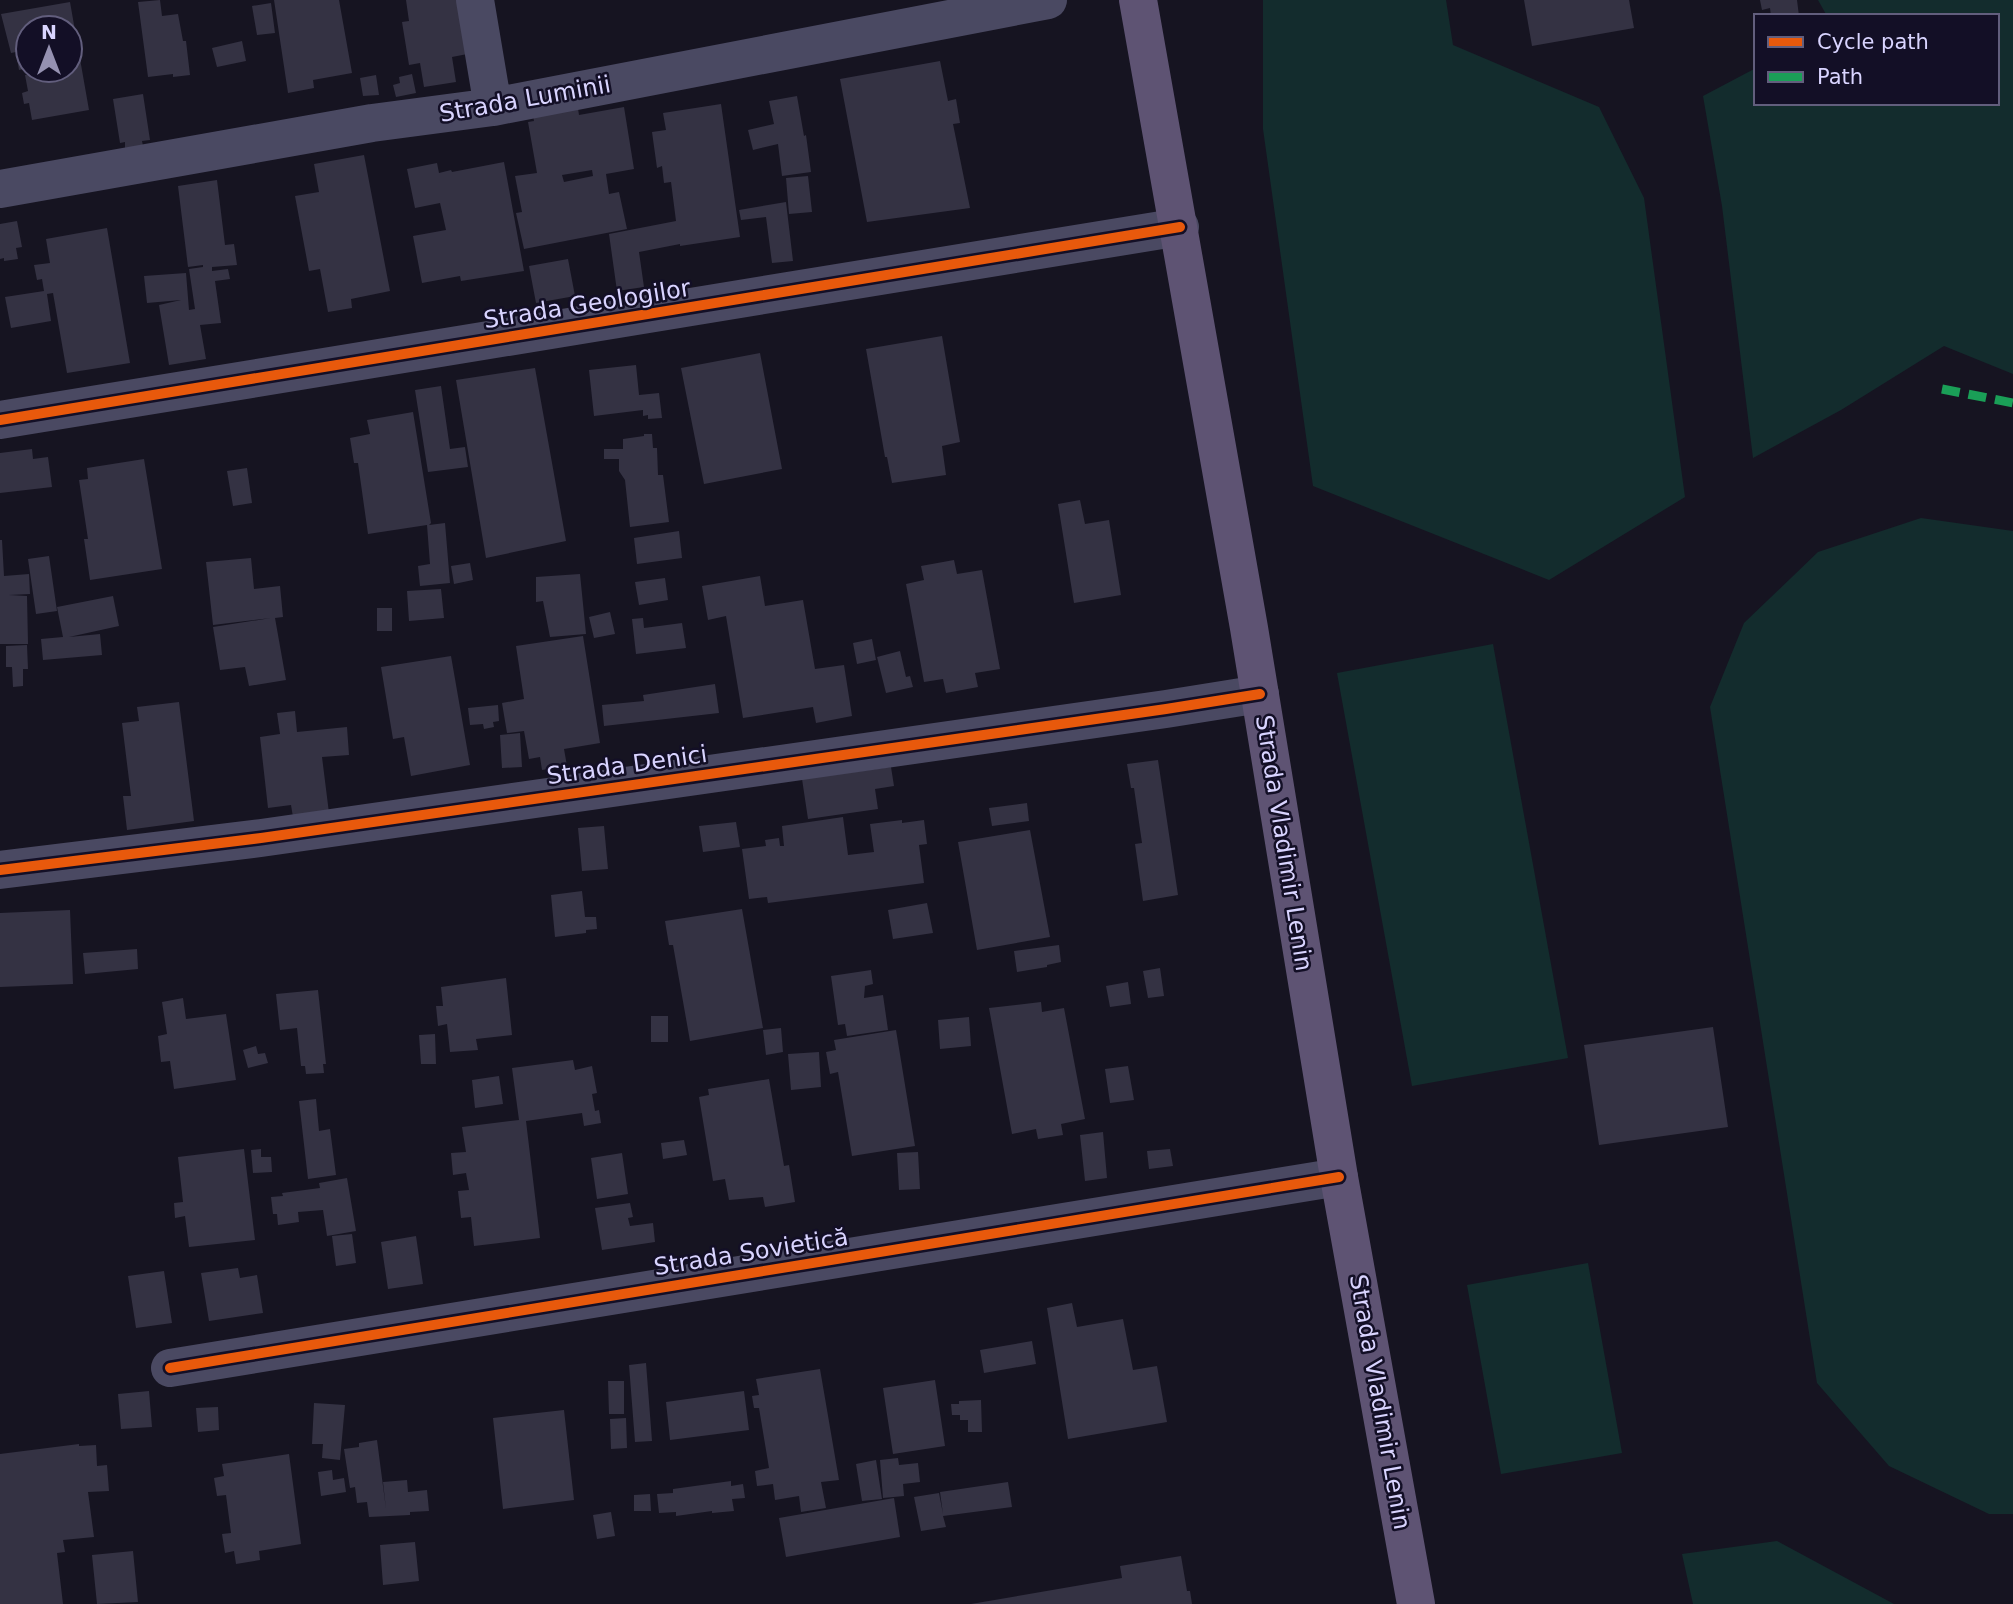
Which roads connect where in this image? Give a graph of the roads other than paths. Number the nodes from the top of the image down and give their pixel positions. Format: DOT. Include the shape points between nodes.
graph roads {
  1 [pos="475,0"];
  2 [pos="1048,0"];
  3 [pos="1138,0"];
  4 [pos="493,107"];
  5 [pos="0,189"];
  6 [pos="1180,227"];
  7 [pos="0,421"];
  8 [pos="1260,694"];
  9 [pos="0,870"];
  10 [pos="1339,1177"];
  11 [pos="170,1368"];
  12 [pos="1416,1604"];
  1 -- 4 [label="street"];
  2 -- 4 [label="street, Strada Luminii"];
  3 -- 6 [label="main road, Strada Vladimir Lenin"];
  4 -- 5 [label="street, Strada Luminii"];
  6 -- 7 [label="street, Strada Geologilor"];
  6 -- 8 [label="main road, Strada Vladimir Lenin"];
  8 -- 9 [label="street, Strada Denici" via="275,836"];
  8 -- 10 [label="main road, Strada Vladimir Lenin"];
  10 -- 11 [label="street, Strada Sovietică"];
  10 -- 12 [label="main road, Strada Vladimir Lenin"];
}
